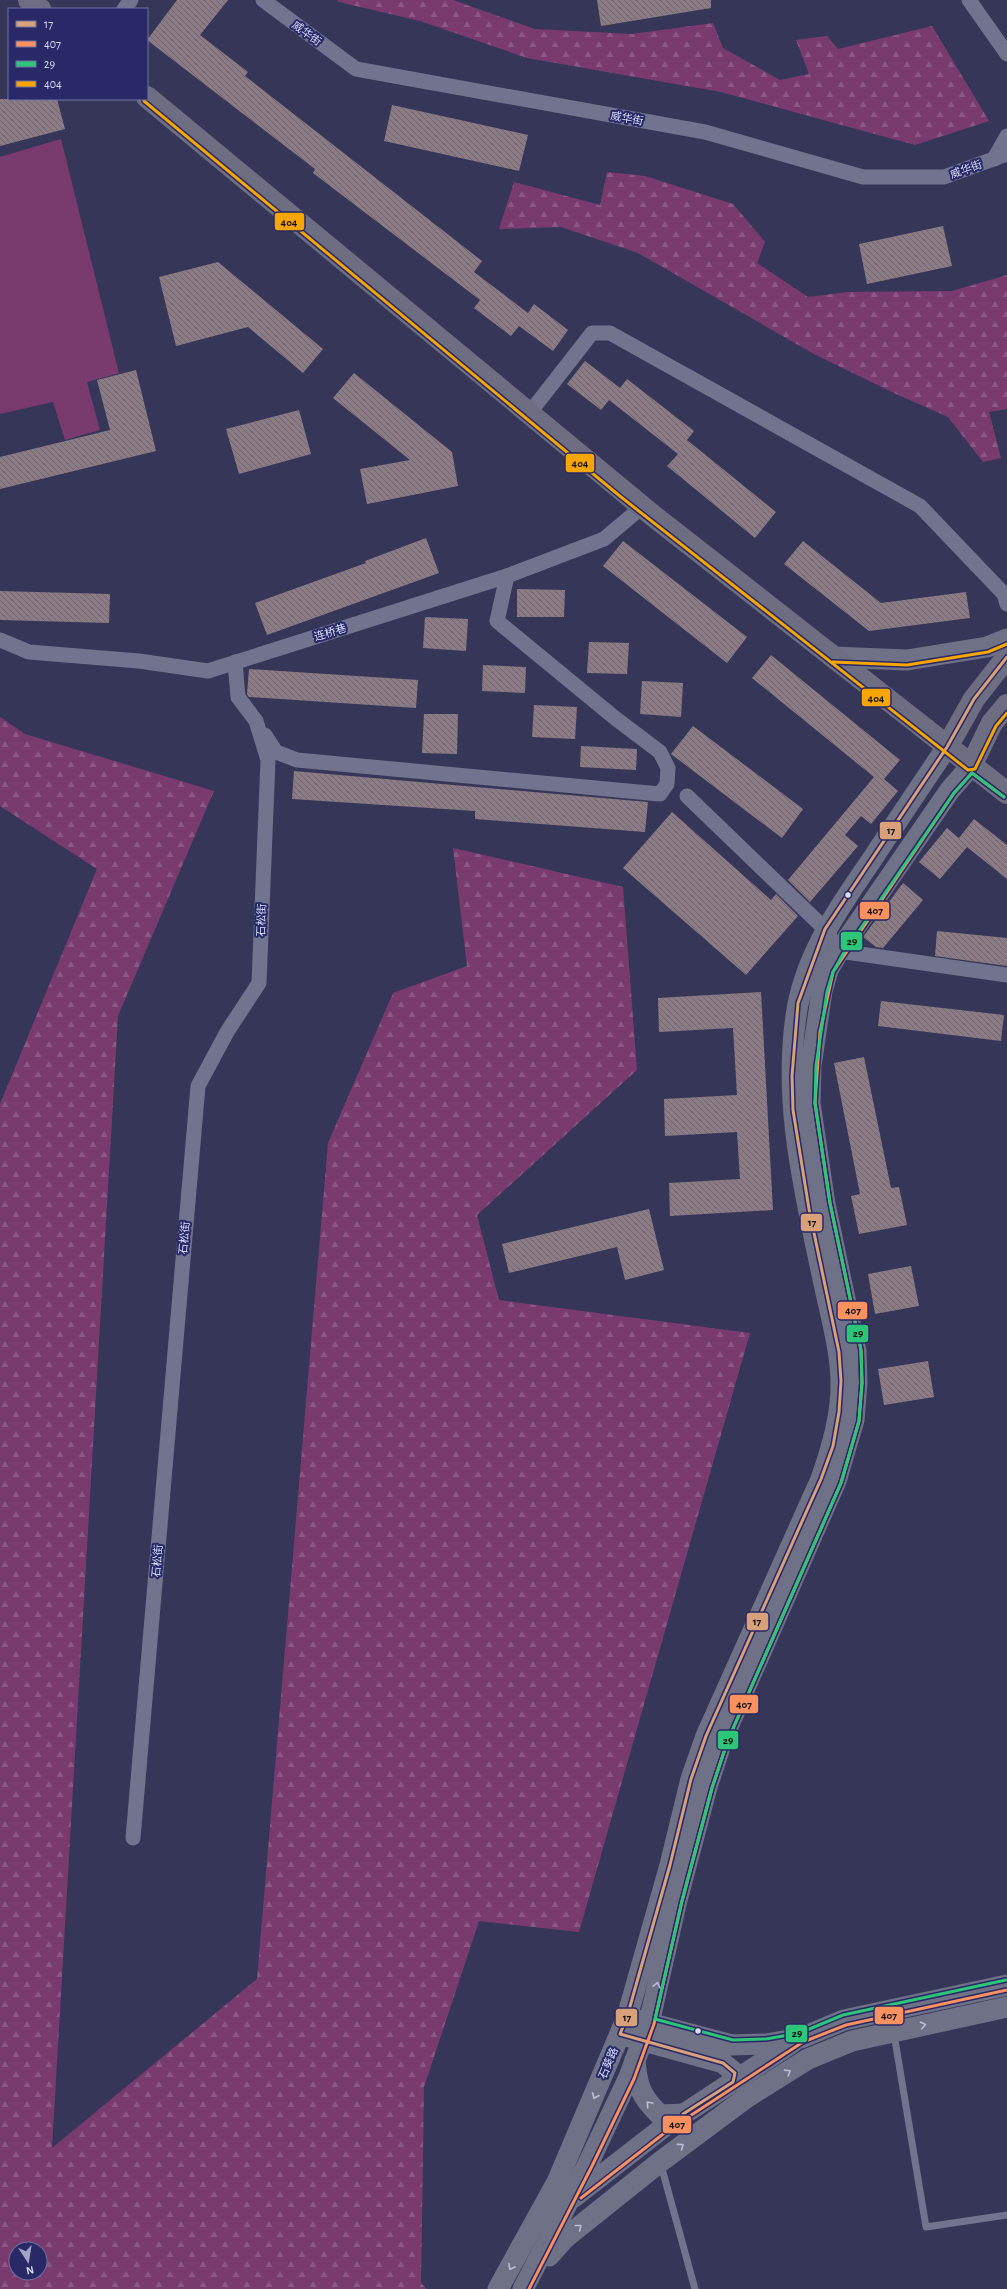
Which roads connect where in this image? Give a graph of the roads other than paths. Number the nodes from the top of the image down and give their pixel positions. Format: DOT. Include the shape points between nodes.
graph roads {
  1 [pos="29,0"];
  2 [pos="131,0"];
  3 [pos="263,0"];
  4 [pos="969,0"];
  5 [pos="39,8"];
  6 [pos="125,8"];
  7 [pos="1007,54"];
  8 [pos="148,98"];
  9 [pos="1007,136"];
  10 [pos="1000,157"];
  11 [pos="528,415"];
  12 [pos="642,507"];
  13 [pos="507,576"];
  14 [pos="1007,604"];
  15 [pos="1007,639"];
  16 [pos="0,640"];
  17 [pos="833,656"];
  18 [pos="1007,656"];
  19 [pos="235,662"];
  20 [pos="1007,705"];
  21 [pos="256,721"];
  22 [pos="947,748"];
  23 [pos="971,766"];
  24 [pos="1007,793"];
  25 [pos="687,796"];
  26 [pos="825,929"];
  27 [pos="839,951"];
  28 [pos="1007,975"];
  29 [pos="133,1838"];
  30 [pos="1007,1985"];
  31 [pos="1007,2007"];
  32 [pos="624,2026"];
  33 [pos="894,2032"];
  34 [pos="801,2038"];
  35 [pos="642,2041"];
  36 [pos="733,2082"];
  37 [pos="684,2114"];
  38 [pos="660,2162"];
  39 [pos="570,2201"];
  40 [pos="1007,2215"];
  41 [pos="523,2245"];
  42 [pos="528,2282"];
  43 [pos="498,2289"];
  44 [pos="695,2289"];
  1 -- 5 [label="main road"];
  2 -- 6 [label="street"];
  3 -- 10 [label="street, 威华街" via="356,69 705,132 863,177 944,177"];
  4 -- 7 [label="street"];
  8 -- 11 [label="main road"];
  9 -- 10 [label="street"];
  11 -- 12 [label="main road"];
  11 -- 14 [label="street" via="592,332 610,333 920,506 1004,594"];
  12 -- 13 [label="street, 连桥巷" via="604,539"];
  12 -- 17 [label="main road"];
  13 -- 19 [label="street, 连桥巷"];
  13 -- 21 [label="street" via="497,621 660,752 668,768 667,784 660,794 297,760 276,752"];
  15 -- 17 [label="main road" via="987,647 907,660"];
  16 -- 19 [label="street, 连桥巷" via="29,652 139,661 208,671"];
  17 -- 22 [label="main road"];
  18 -- 22 [label="main road" via="974,699"];
  19 -- 21 [label="street, 石松街" via="238,697"];
  20 -- 23 [label="main road" via="992,723"];
  21 -- 29 [label="street, 石松街" via="268,760 259,983 227,1032 198,1086"];
  22 -- 23 [label="main road"];
  22 -- 26 [label="main road, 石葵路"];
  23 -- 24 [label="main road"];
  23 -- 27 [label="main road" via="950,790"];
  25 -- 26 [label="street"];
  26 -- 27 [label="street"];
  26 -- 32 [label="main road, 石葵路" via="798,1003 792,1076 793,1110 807,1202 839,1352 841,1381 833,1446 821,1479 706,1736 691,1779 670,1865"];
  27 -- 28 [label="street"];
  35 -- 27 [label="main road, one-way" via="707,1787 723,1738 836,1481 854,1420 856,1351 825,1204 810,1103 811,1066 822,991 828,970"];
  30 -- 34 [label="main road" via="844,2020"];
  33 -- 31 [label="main road, one-way"];
  32 -- 35 [label="main road"];
  32 -- 41 [label="main road, 石葵路, one-way" via="557,2182"];
  38 -- 33 [label="main road, one-way" via="746,2098 808,2059 852,2041"];
  33 -- 40 [label="lane" via="926,2228"];
  34 -- 35 [label="main road" via="766,2044 732,2045"];
  34 -- 36 [label="main road"];
  35 -- 36 [label="main road" via="723,2063 734,2074"];
  37 -- 35 [label="main road, one-way" via="660,2115 645,2100 637,2080"];
  35 -- 39 [label="main road"];
  36 -- 37 [label="main road"];
  37 -- 39 [label="main road"];
  42 -- 38 [label="main road, one-way" via="565,2238"];
  38 -- 44 [label="lane"];
  39 -- 41 [label="main road"];
  39 -- 42 [label="main road"];
  41 -- 43 [label="main road, 石葵路, one-way"];
}
